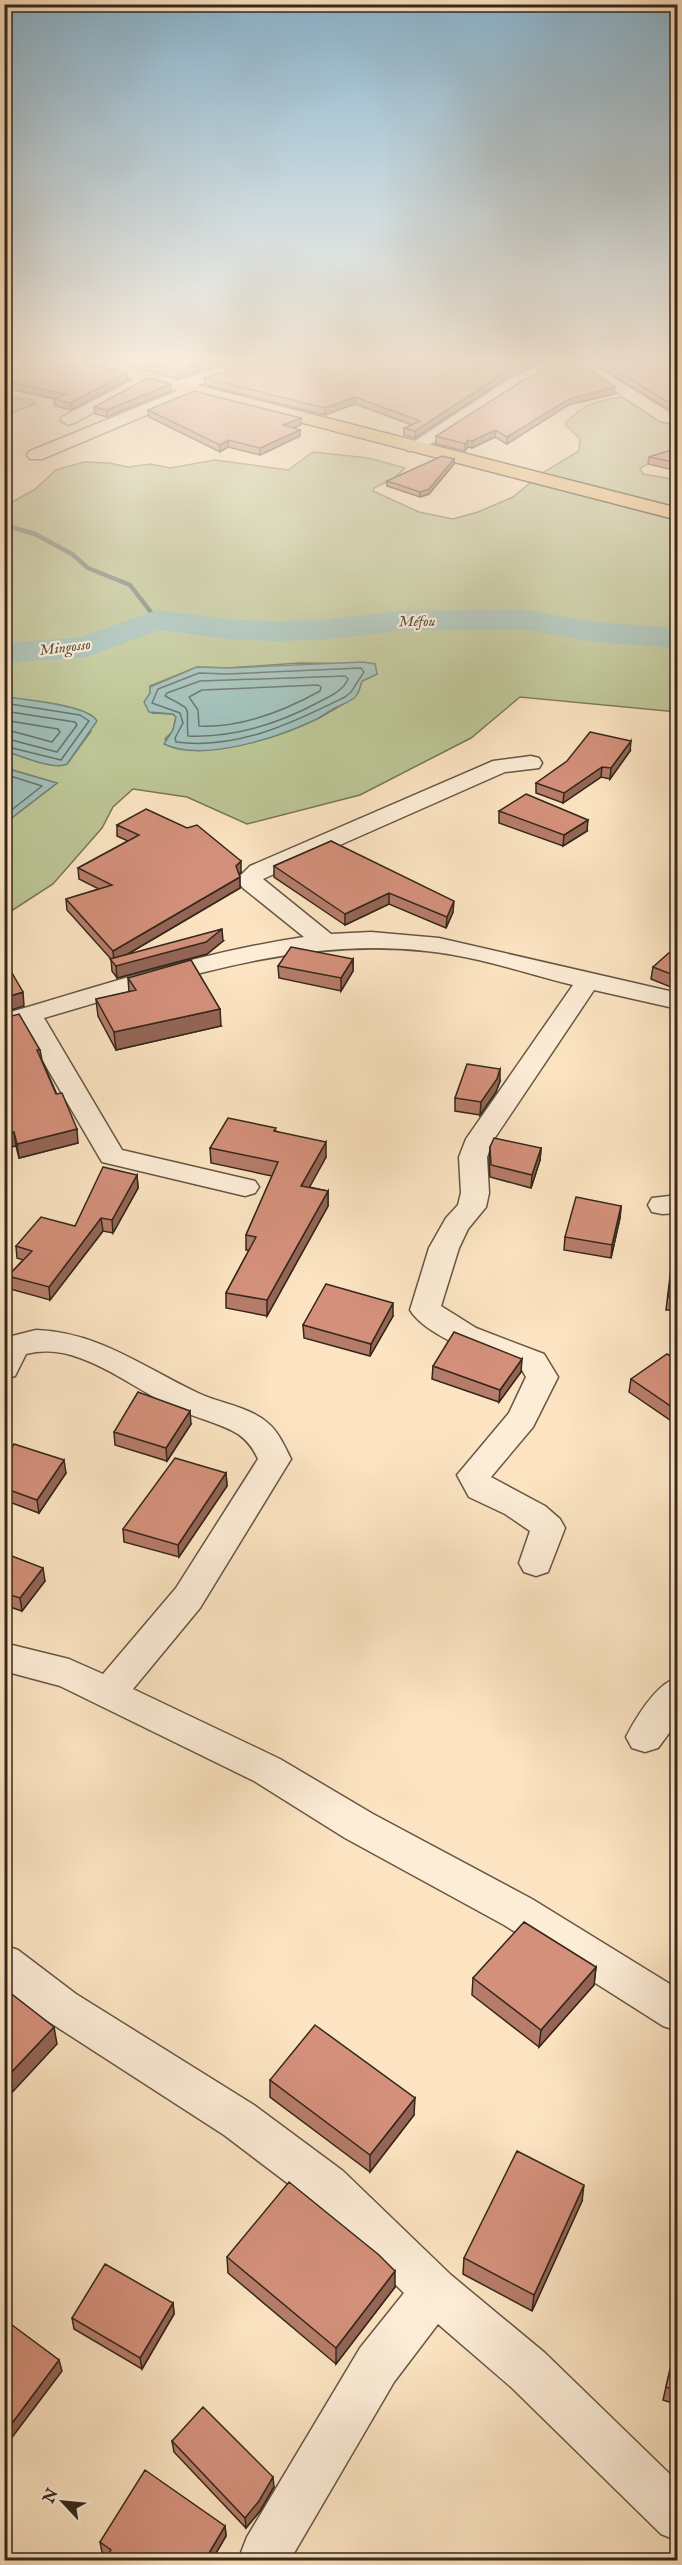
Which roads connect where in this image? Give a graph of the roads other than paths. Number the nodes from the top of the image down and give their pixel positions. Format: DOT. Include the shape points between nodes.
graph roads {
  1 [pos="551,482"];
  2 [pos="678,514"];
  3 [pos="531,763"];
  4 [pos="324,941"];
  5 [pos="588,981"];
  6 [pos="678,1000"];
  7 [pos="17,1019"];
  8 [pos="245,1187"];
  9 [pos="4,1368"];
  10 [pos="536,1563"];
  11 [pos="4,1657"];
  12 [pos="678,1692"];
  13 [pos="108,1694"];
  14 [pos="645,1737"];
  15 [pos="4,1964"];
  16 [pos="678,2012"];
  17 [pos="435,2291"];
  18 [pos="678,2517"];
  19 [pos="265,2554"];
  1 -- 2 [label="main road"];
  3 -- 4 [label="street" via="501,766 251,877 252,883"];
  4 -- 5 [label="street" via="426,943"];
  4 -- 7 [label="street" via="240,955 157,976"];
  5 -- 6 [label="street"];
  5 -- 10 [label="street" via="480,1139 473,1158 472,1206 444,1248 425,1310 465,1336 533,1362 542,1377 522,1419 474,1475 481,1488 531,1512 548,1528"];
  7 -- 8 [label="street" via="111,1156"];
  9 -- 13 [label="street" via="14,1346 30,1340 60,1342 92,1351 186,1401 250,1428 264,1438 275,1459 188,1598"];
  11 -- 13 [label="street" via="69,1674"];
  12 -- 14 [label="street"];
  13 -- 16 [label="street" via="267,1770 359,1826 518,1912"];
  15 -- 17 [label="street" via="61,2007 239,2120 327,2186"];
  17 -- 18 [label="street" via="528,2370"];
  17 -- 19 [label="street" via="377,2365"];
}
